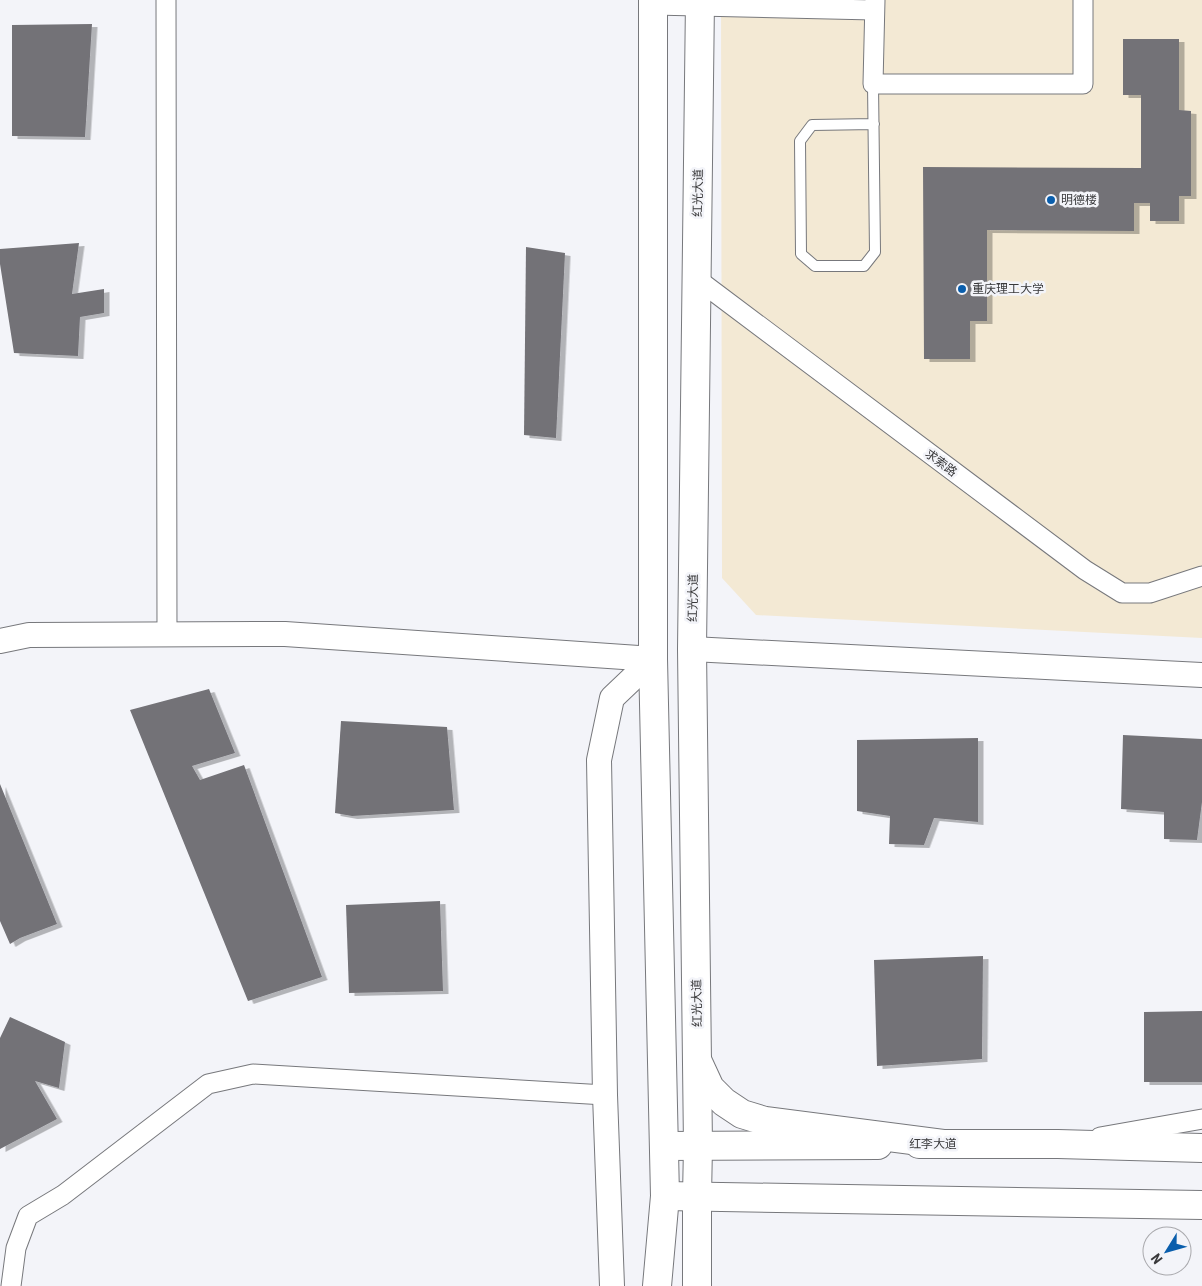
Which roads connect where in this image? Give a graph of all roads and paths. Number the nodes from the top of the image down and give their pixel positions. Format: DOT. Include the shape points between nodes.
graph roads {
  1 [pos="166,0"];
  2 [pos="1083,0"];
  3 [pos="653,3"];
  4 [pos="700,3"];
  5 [pos="874,5"];
  6 [pos="874,84"];
  7 [pos="874,124"];
  8 [pos="697,279"];
  9 [pos="1202,576"];
  10 [pos="167,634"];
  11 [pos="0,641"];
  12 [pos="692,648"];
  13 [pos="653,659"];
  14 [pos="1202,676"];
  15 [pos="697,1061"];
  16 [pos="605,1095"];
  17 [pos="1202,1119"];
  18 [pos="943,1144"];
  19 [pos="1058,1144"];
  20 [pos="664,1146"];
  21 [pos="698,1146"];
  22 [pos="1202,1148"];
  23 [pos="665,1196"];
  24 [pos="697,1196"];
  25 [pos="1202,1205"];
  26 [pos="11,1286"];
  27 [pos="612,1286"];
  28 [pos="657,1286"];
  29 [pos="697,1286"];
  1 -- 10 [label="street"];
  2 -- 6 [label="street" via="1082,84"];
  3 -- 4 [label="street"];
  3 -- 13 [label="main road"];
  4 -- 5 [label="street"];
  4 -- 8 [label="main road, 红光大道"];
  5 -- 6 [label="street"];
  6 -- 7 [label="lane"];
  7 -- 7 [label="lane" via="874,252 864,266 815,266 801,254 800,141 812,124"];
  8 -- 9 [label="street, 求索路" via="1085,570 1122,593 1150,593"];
  8 -- 12 [label="main road, 红光大道"];
  10 -- 11 [label="street" via="29,635"];
  10 -- 13 [label="street" via="285,634"];
  12 -- 14 [label="street"];
  12 -- 15 [label="main road, 红光大道"];
  13 -- 16 [label="street" via="612,698 599,760"];
  13 -- 20 [label="main road"];
  15 -- 18 [label="main road" via="710,1088 742,1114 765,1121"];
  15 -- 21 [label="main road, 红光大道"];
  16 -- 26 [label="street" via="253,1074 208,1084 63,1195 28,1216 16,1248"];
  16 -- 27 [label="street"];
  17 -- 19 [label="street"];
  18 -- 19 [label="main road, 红李大道"];
  18 -- 21 [label="main road, 红李大道"];
  19 -- 22 [label="main road, 红李大道"];
  20 -- 21 [label="main road, 红李大道"];
  20 -- 23 [label="main road"];
  21 -- 24 [label="main road, 红光大道"];
  23 -- 24 [label="main road"];
  23 -- 28 [label="main road"];
  24 -- 25 [label="main road"];
  24 -- 29 [label="main road, 红光大道"];
}
